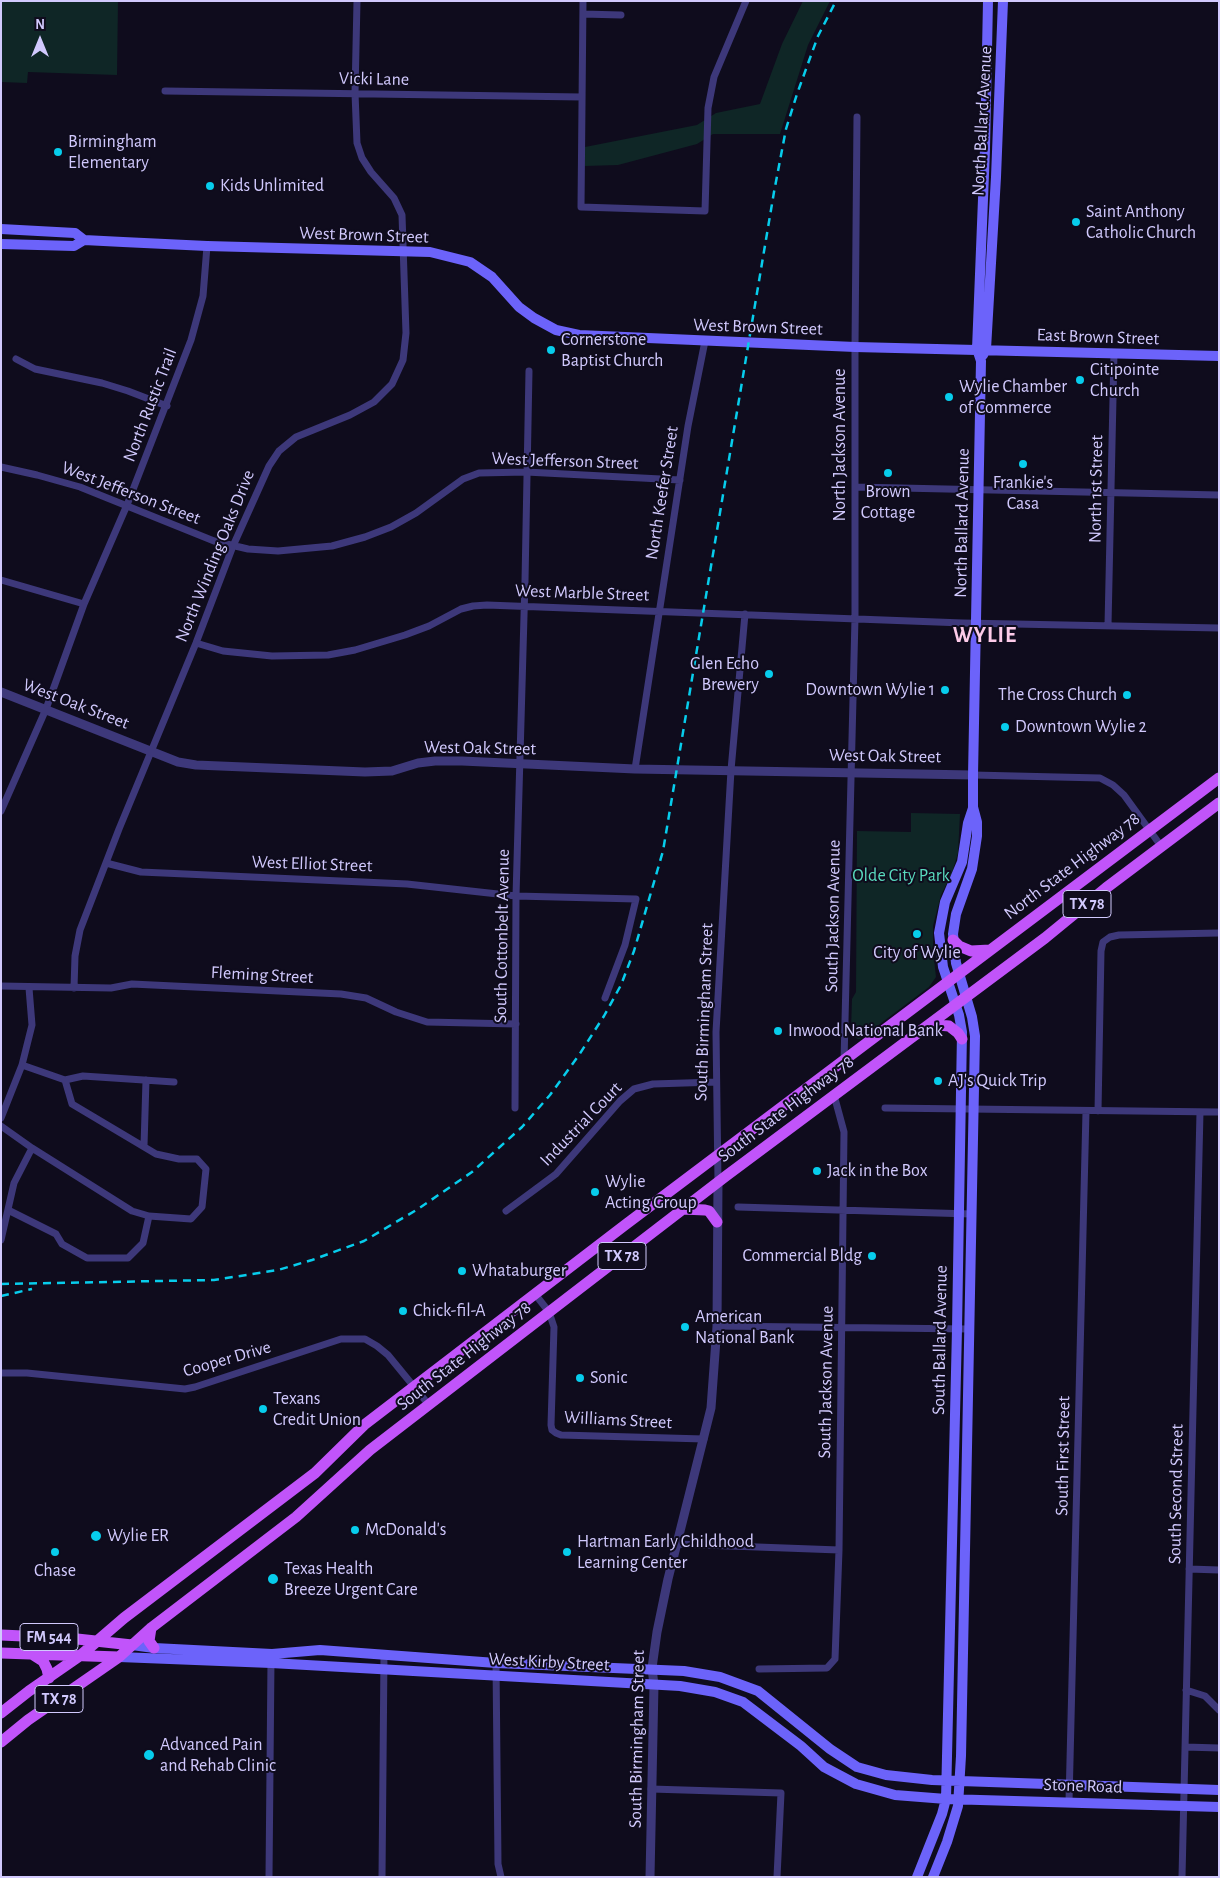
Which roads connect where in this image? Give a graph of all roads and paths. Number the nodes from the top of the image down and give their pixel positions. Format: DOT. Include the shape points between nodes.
graph roads {
  1 [pos="356,1"];
  2 [pos="583,1"];
  3 [pos="746,1"];
  4 [pos="988,1"];
  5 [pos="1003,1"];
  6 [pos="583,14"];
  7 [pos="621,15"];
  8 [pos="165,91"];
  9 [pos="355,93"];
  10 [pos="582,97"];
  11 [pos="857,117"];
  12 [pos="1,230"];
  13 [pos="84,240"];
  14 [pos="1,244"];
  15 [pos="207,246"];
  16 [pos="404,252"];
  17 [pos="705,341"];
  18 [pos="855,347"];
  19 [pos="981,349"];
  20 [pos="1114,353"];
  21 [pos="1219,356"];
  22 [pos="16,359"];
  23 [pos="529,371"];
  24 [pos="167,406"];
  25 [pos="1,467"];
  26 [pos="526,472"];
  27 [pos="680,480"];
  28 [pos="855,488"];
  29 [pos="979,490"];
  30 [pos="1112,494"];
  31 [pos="1219,495"];
  32 [pos="127,505"];
  33 [pos="233,546"];
  34 [pos="1,580"];
  35 [pos="84,604"];
  36 [pos="524,606"];
  37 [pos="659,610"];
  38 [pos="745,614"];
  39 [pos="855,618"];
  40 [pos="977,623"];
  41 [pos="1108,625"];
  42 [pos="1219,628"];
  43 [pos="196,643"];
  44 [pos="1,692"];
  45 [pos="46,709"];
  46 [pos="152,751"];
  47 [pos="520,764"];
  48 [pos="635,769"];
  49 [pos="731,770"];
  50 [pos="851,772"];
  51 [pos="973,775"];
  52 [pos="1219,778"];
  53 [pos="1218,805"];
  54 [pos="973,807"];
  55 [pos="1,811"];
  56 [pos="1150,830"];
  57 [pos="1161,846"];
  58 [pos="106,863"];
  59 [pos="516,896"];
  60 [pos="1219,933"];
  61 [pos="953,940"];
  62 [pos="990,950"];
  63 [pos="959,974"];
  64 [pos="947,983"];
  65 [pos="1,986"];
  66 [pos="29,988"];
  67 [pos="74,988"];
  68 [pos="966,997"];
  69 [pos="605,998"];
  70 [pos="956,1005"];
  71 [pos="516,1024"];
  72 [pos="927,1026"];
  73 [pos="962,1039"];
  74 [pos="844,1062"];
  75 [pos="22,1064"];
  76 [pos="65,1080"];
  77 [pos="146,1080"];
  78 [pos="174,1082"];
  79 [pos="716,1082"];
  80 [pos="834,1095"];
  81 [pos="516,1108"];
  82 [pos="885,1108"];
  83 [pos="960,1109"];
  84 [pos="974,1110"];
  85 [pos="1086,1111"];
  86 [pos="1098,1111"];
  87 [pos="1200,1112"];
  88 [pos="1219,1112"];
  89 [pos="1,1118"];
  90 [pos="1,1126"];
  91 [pos="144,1146"];
  92 [pos="32,1148"];
  93 [pos="719,1155"];
  94 [pos="718,1182"];
  95 [pos="738,1207"];
  96 [pos="683,1209"];
  97 [pos="8,1210"];
  98 [pos="842,1210"];
  99 [pos="506,1211"];
  100 [pos="958,1214"];
  101 [pos="971,1214"];
  102 [pos="149,1216"];
  103 [pos="717,1222"];
  104 [pos="1,1240"];
  105 [pos="535,1294"];
  106 [pos="549,1312"];
  107 [pos="716,1326"];
  108 [pos="842,1328"];
  109 [pos="957,1329"];
  110 [pos="969,1329"];
  111 [pos="1,1373"];
  112 [pos="414,1387"];
  113 [pos="429,1405"];
  114 [pos="704,1438"];
  115 [pos="284,1498"];
  116 [pos="296,1517"];
  117 [pos="952,1517"];
  118 [pos="966,1518"];
  119 [pos="676,1544"];
  120 [pos="838,1550"];
  121 [pos="1189,1569"];
  122 [pos="1219,1570"];
  123 [pos="151,1628"];
  124 [pos="1,1635"];
  125 [pos="96,1641"];
  126 [pos="132,1645"];
  127 [pos="154,1648"];
  128 [pos="1,1653"];
  129 [pos="30,1653"];
  130 [pos="384,1654"];
  131 [pos="81,1655"];
  132 [pos="119,1657"];
  133 [pos="272,1658"];
  134 [pos="496,1663"];
  135 [pos="652,1668"];
  136 [pos="384,1669"];
  137 [pos="759,1669"];
  138 [pos="495,1676"];
  139 [pos="49,1678"];
  140 [pos="654,1684"];
  141 [pos="1186,1690"];
  142 [pos="1219,1710"];
  143 [pos="1,1713"];
  144 [pos="1,1742"];
  145 [pos="1185,1747"];
  146 [pos="1219,1748"];
  147 [pos="953,1780"];
  148 [pos="1070,1785"];
  149 [pos="652,1789"];
  150 [pos="1184,1789"];
  151 [pos="1219,1790"];
  152 [pos="946,1799"];
  153 [pos="959,1799"];
  154 [pos="1069,1802"];
  155 [pos="1184,1805"];
  156 [pos="1219,1806"];
  157 [pos="269,1877"];
  158 [pos="382,1877"];
  159 [pos="501,1877"];
  160 [pos="650,1877"];
  161 [pos="777,1877"];
  162 [pos="917,1877"];
  163 [pos="933,1877"];
  164 [pos="1182,1877"];
  1 -- 9 [label="street, North Winding Oaks Drive"];
  2 -- 6 [label="street"];
  3 -- 10 [label="street" via="714,77 708,108 705,211 581,207"];
  4 -- 19 [label="main road, North Ballard Avenue"];
  5 -- 19 [label="main road, North Ballard Avenue" via="997,149"];
  6 -- 7 [label="street"];
  6 -- 10 [label="street"];
  8 -- 9 [label="street, Vicki Lane"];
  9 -- 10 [label="street, Vicki Lane"];
  9 -- 16 [label="street, North Winding Oaks Drive" via="357,143 371,172 399,206 404,225"];
  11 -- 18 [label="street, North Jackson Avenue"];
  12 -- 13 [label="main road, West Brown Street" via="74,233"];
  13 -- 14 [label="main road, West Brown Street" via="74,246"];
  13 -- 15 [label="main road, West Brown Street"];
  15 -- 16 [label="main road, West Brown Street"];
  15 -- 24 [label="street, North Rustic Trail" via="203,296"];
  16 -- 17 [label="main road, West Brown Street" via="430,252 470,262 492,277 519,307 556,330 580,335"];
  16 -- 33 [label="street, North Winding Oaks Drive" via="406,333 403,360 396,378 374,402 296,437 279,451"];
  17 -- 18 [label="main road, West Brown Street"];
  17 -- 27 [label="street, North Keefer Street"];
  18 -- 19 [label="main road, West Brown Street"];
  18 -- 28 [label="street, North Jackson Avenue"];
  19 -- 20 [label="main road, East Brown Street"];
  19 -- 29 [label="main road, North Ballard Avenue"];
  20 -- 21 [label="main road, East Brown Street"];
  20 -- 30 [label="street, North 1st Street"];
  22 -- 24 [label="street" via="34,369 102,383"];
  23 -- 26 [label="street, South Cottonbelt Avenue"];
  24 -- 32 [label="street, North Rustic Trail"];
  25 -- 32 [label="street, West Jefferson Street" via="71,485"];
  26 -- 27 [label="street, West Jefferson Street"];
  26 -- 33 [label="street, West Jefferson Street" via="471,475 391,527 332,546 278,551"];
  26 -- 36 [label="street, South Cottonbelt Avenue"];
  27 -- 37 [label="street, North Keefer Street"];
  28 -- 29 [label="street"];
  28 -- 39 [label="street, North Jackson Avenue"];
  29 -- 30 [label="street"];
  29 -- 40 [label="main road, North Ballard Avenue"];
  30 -- 31 [label="street"];
  30 -- 41 [label="street, North 1st Street"];
  32 -- 33 [label="street, West Jefferson Street"];
  32 -- 35 [label="street, North Rustic Trail"];
  33 -- 43 [label="street, North Winding Oaks Drive"];
  34 -- 35 [label="street"];
  35 -- 45 [label="street, North Rustic Trail"];
  36 -- 37 [label="street, West Marble Street"];
  36 -- 43 [label="street, West Marble Street" via="461,609 405,635 328,655 272,656 223,651"];
  36 -- 47 [label="street, South Cottonbelt Avenue"];
  37 -- 38 [label="street, West Marble Street"];
  37 -- 48 [label="street, North Keefer Street"];
  38 -- 39 [label="street, West Marble Street"];
  38 -- 49 [label="street, South Birmingham Street"];
  39 -- 40 [label="street, West Marble Street"];
  39 -- 50 [label="street, North Jackson Avenue"];
  40 -- 41 [label="street, West Marble Street"];
  40 -- 51 [label="main road, North Ballard Avenue"];
  41 -- 42 [label="street, West Marble Street"];
  43 -- 46 [label="street, North Winding Oaks Drive"];
  44 -- 45 [label="street, West Oak Street"];
  45 -- 46 [label="street, West Oak Street"];
  45 -- 55 [label="street, North Rustic Trail"];
  46 -- 47 [label="street, West Oak Street" via="178,762 196,765 365,772 392,771 435,761"];
  46 -- 58 [label="street, North Winding Oaks Drive"];
  47 -- 48 [label="street, West Oak Street"];
  47 -- 59 [label="street, South Cottonbelt Avenue"];
  48 -- 49 [label="street, West Oak Street"];
  49 -- 50 [label="street, West Oak Street"];
  49 -- 79 [label="street, South Birmingham Street"];
  50 -- 51 [label="street, West Oak Street"];
  50 -- 74 [label="street, South Jackson Avenue"];
  51 -- 54 [label="main road, South Ballard Avenue"];
  51 -- 56 [label="street" via="1100,778 1118,789"];
  52 -- 56 [label="main road, North State Highway 78 / TX 78"];
  53 -- 57 [label="main road, TX 78"];
  54 -- 61 [label="main road, South Ballard Avenue" via="977,822 976,850 956,914"];
  54 -- 64 [label="main road, South Ballard Avenue" via="962,862 945,902 940,924 940,954"];
  56 -- 57 [label="street"];
  56 -- 62 [label="main road, North State Highway 78 / TX 78"];
  57 -- 68 [label="main road, TX 78"];
  58 -- 59 [label="street, West Elliot Street" via="141,872 408,884"];
  58 -- 67 [label="street, North Winding Oaks Drive" via="80,930 74,956"];
  59 -- 69 [label="street, West Elliot Street" via="636,899 625,945"];
  59 -- 71 [label="street, South Cottonbelt Avenue"];
  60 -- 86 [label="street" via="1119,936 1103,942"];
  61 -- 62 [label="main road" via="958,946 971,951"];
  61 -- 63 [label="main road, South Ballard Avenue"];
  62 -- 63 [label="main road, North State Highway 78 / TX 78"];
  63 -- 64 [label="main road, North State Highway 78 / TX 78"];
  63 -- 68 [label="main road, South Ballard Avenue"];
  64 -- 70 [label="main road, South Ballard Avenue"];
  64 -- 74 [label="main road, South State Highway 78 / TX 78"];
  65 -- 66 [label="street, Fleming Street"];
  66 -- 67 [label="street, Fleming Street"];
  66 -- 75 [label="street" via="32,1025"];
  67 -- 71 [label="street, Fleming Street" via="111,988 132,984 340,994 366,998 427,1022"];
  68 -- 70 [label="main road, TX 78"];
  68 -- 84 [label="main road, South Ballard Avenue" via="975,1036"];
  70 -- 72 [label="main road, South State Highway 78 / TX 78"];
  70 -- 73 [label="main road, South Ballard Avenue"];
  71 -- 81 [label="street, South Cottonbelt Avenue"];
  72 -- 73 [label="main road" via="949,1026"];
  72 -- 80 [label="main road, South State Highway 78 / TX 78"];
  73 -- 83 [label="main road, South Ballard Avenue"];
  74 -- 93 [label="main road, South State Highway 78 / TX 78"];
  75 -- 76 [label="street"];
  75 -- 89 [label="street"];
  76 -- 77 [label="street" via="83,1076"];
  76 -- 91 [label="street" via="72,1104"];
  77 -- 78 [label="street"];
  77 -- 91 [label="street"];
  79 -- 93 [label="street, South Birmingham Street"];
  79 -- 99 [label="street, Industrial Court" via="653,1084 634,1089 556,1174"];
  80 -- 94 [label="main road, South State Highway 78 / TX 78"];
  80 -- 98 [label="street, South Jackson Avenue" via="844,1132"];
  82 -- 83 [label="street"];
  83 -- 84 [label="street"];
  83 -- 100 [label="main road, South Ballard Avenue"];
  84 -- 85 [label="street"];
  84 -- 101 [label="main road, South Ballard Avenue"];
  85 -- 86 [label="street"];
  85 -- 148 [label="street, South First Street"];
  86 -- 87 [label="street"];
  87 -- 88 [label="street"];
  87 -- 121 [label="street, South Second Street"];
  90 -- 92 [label="street"];
  91 -- 102 [label="street" via="156,1154 196,1159 206,1169 202,1207 191,1219"];
  92 -- 97 [label="street" via="14,1183"];
  92 -- 102 [label="street" via="132,1211"];
  93 -- 94 [label="street, South Birmingham Street"];
  93 -- 105 [label="main road, South State Highway 78 / TX 78"];
  94 -- 96 [label="main road, South State Highway 78 / TX 78"];
  94 -- 103 [label="street, South Birmingham Street"];
  95 -- 98 [label="street"];
  96 -- 103 [label="main road" via="709,1211"];
  96 -- 106 [label="main road, South State Highway 78 / TX 78"];
  97 -- 102 [label="street" via="56,1234 62,1244 87,1258 128,1258 143,1243"];
  97 -- 104 [label="street"];
  98 -- 100 [label="street"];
  98 -- 108 [label="street, South Jackson Avenue"];
  100 -- 101 [label="street"];
  100 -- 109 [label="main road, South Ballard Avenue"];
  101 -- 110 [label="main road, South Ballard Avenue"];
  103 -- 107 [label="street, South Birmingham Street"];
  105 -- 106 [label="street, Williams Street"];
  105 -- 112 [label="main road, South State Highway 78 / TX 78"];
  106 -- 113 [label="main road, South State Highway 78 / TX 78"];
  106 -- 114 [label="street, Williams Street" via="554,1327 551,1425 556,1434"];
  107 -- 108 [label="street"];
  107 -- 114 [label="street, South Birmingham Street" via="714,1387"];
  108 -- 109 [label="street"];
  108 -- 120 [label="street, South Jackson Avenue"];
  109 -- 110 [label="street"];
  109 -- 117 [label="main road, South Ballard Avenue"];
  110 -- 118 [label="main road, South Ballard Avenue"];
  111 -- 112 [label="street, Cooper Drive" via="185,1389 341,1339 365,1339 388,1355"];
  112 -- 113 [label="street, Cooper Drive"];
  112 -- 115 [label="main road, South State Highway 78 / TX 78" via="364,1425"];
  113 -- 116 [label="main road, South State Highway 78 / TX 78" via="370,1450"];
  114 -- 119 [label="street, South Birmingham Street"];
  115 -- 116 [label="main road"];
  115 -- 125 [label="main road, South State Highway 78 / TX 78"];
  116 -- 123 [label="main road, South State Highway 78 / TX 78"];
  117 -- 118 [label="main road"];
  117 -- 147 [label="main road, South Ballard Avenue"];
  118 -- 147 [label="main road, South Ballard Avenue"];
  119 -- 120 [label="street"];
  119 -- 135 [label="street, South Birmingham Street"];
  120 -- 137 [label="street, South Jackson Avenue" via="835,1659 827,1668"];
  121 -- 122 [label="street"];
  121 -- 141 [label="street, South Second Street"];
  123 -- 126 [label="main road, South State Highway 78 / TX 78"];
  123 -- 127 [label="main road" via="149,1641"];
  124 -- 125 [label="main road, FM 544 / FM 544"];
  125 -- 126 [label="main road, FM 544 / FM 544"];
  125 -- 131 [label="main road, South State Highway 78 / TX 78"];
  126 -- 127 [label="main road, West Kirby Street"];
  126 -- 132 [label="main road, South State Highway 78 / TX 78"];
  127 -- 133 [label="main road, West Kirby Street"];
  128 -- 129 [label="main road, FM 544 / FM 544"];
  129 -- 131 [label="main road, FM 544 / FM 544"];
  129 -- 139 [label="main road" via="43,1661"];
  130 -- 133 [label="main road, West Kirby Street" via="320,1650"];
  130 -- 134 [label="main road, West Kirby Street"];
  130 -- 136 [label="street"];
  131 -- 132 [label="main road, FM 544 / FM 544"];
  131 -- 139 [label="main road, South State Highway 78 / TX 78"];
  132 -- 133 [label="main road, West Kirby Street"];
  132 -- 144 [label="main road, South State Highway 78 / TX 78"];
  133 -- 136 [label="main road, West Kirby Street"];
  133 -- 157 [label="street"];
  134 -- 135 [label="main road, West Kirby Street"];
  134 -- 138 [label="street"];
  135 -- 140 [label="street, South Birmingham Street"];
  135 -- 147 [label="main road, West Kirby Street" via="720,1677 758,1691 830,1749 858,1767 886,1775"];
  136 -- 138 [label="main road, West Kirby Street"];
  136 -- 158 [label="street"];
  138 -- 140 [label="main road, West Kirby Street"];
  138 -- 159 [label="street" via="498,1864"];
  139 -- 143 [label="main road, South State Highway 78 / TX 78"];
  140 -- 149 [label="street, South Birmingham Street"];
  140 -- 152 [label="main road, West Kirby Street" via="715,1692 743,1702 824,1767 856,1784 895,1795"];
  141 -- 142 [label="street" via="1205,1696"];
  141 -- 145 [label="street, South Second Street"];
  145 -- 146 [label="street"];
  145 -- 150 [label="street, South Second Street"];
  147 -- 148 [label="main road, Stone Road"];
  147 -- 152 [label="main road, South Ballard Avenue"];
  147 -- 153 [label="main road, South Ballard Avenue"];
  148 -- 150 [label="main road, Stone Road"];
  148 -- 154 [label="street, South First Street"];
  149 -- 160 [label="street, South Birmingham Street"];
  149 -- 161 [label="street" via="781,1793"];
  150 -- 151 [label="main road, Stone Road"];
  150 -- 155 [label="street, South Second Street"];
  152 -- 153 [label="main road, Stone Road"];
  152 -- 162 [label="main road, South Ballard Avenue"];
  153 -- 154 [label="main road, Stone Road"];
  153 -- 163 [label="main road, South Ballard Avenue"];
  154 -- 155 [label="main road, Stone Road"];
  155 -- 156 [label="main road, Stone Road"];
  155 -- 164 [label="street, South Second Street"];
}
